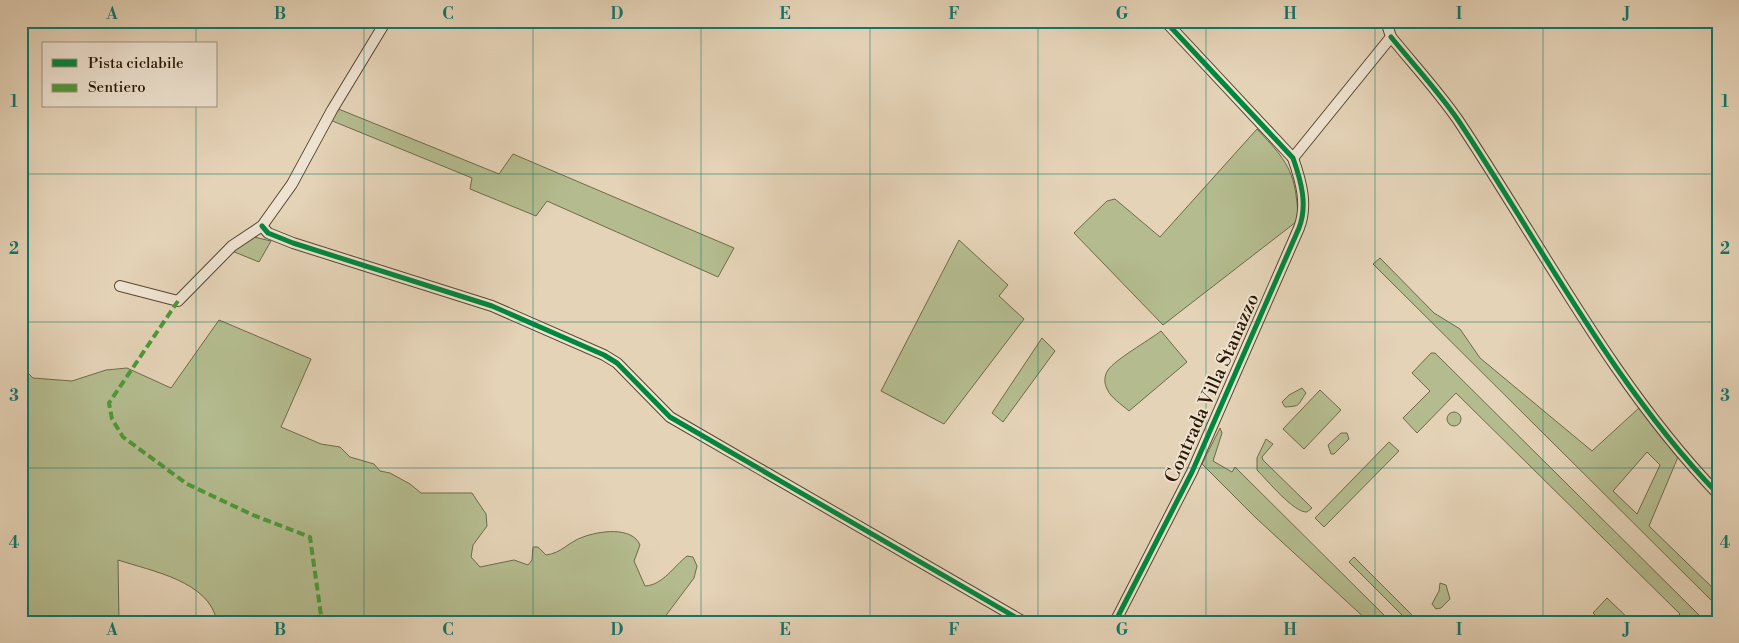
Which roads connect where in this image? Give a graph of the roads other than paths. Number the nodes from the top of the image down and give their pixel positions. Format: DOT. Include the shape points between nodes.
graph roads {
  1 [pos="386,21"];
  2 [pos="1166,21"];
  3 [pos="1386,21"];
  4 [pos="1391,37"];
  5 [pos="1293,158"];
  6 [pos="262,226"];
  7 [pos="120,286"];
  8 [pos="1718,494"];
  9 [pos="1024,622"];
  10 [pos="1115,622"];
  1 -- 6 [label="street" via="292,184"];
  2 -- 5 [label="street"];
  3 -- 4 [label="street"];
  4 -- 5 [label="street"];
  4 -- 8 [label="street" via="1456,118 1578,310 1630,384 1676,447"];
  5 -- 10 [label="street, Contrada Villa Stanazzo" via="1303,196 1304,210 1299,228 1192,472"];
  6 -- 7 [label="street" via="232,246 178,301"];
  6 -- 9 [label="street" via="268,233 286,240 492,306 604,355 617,363 670,417"];
}
